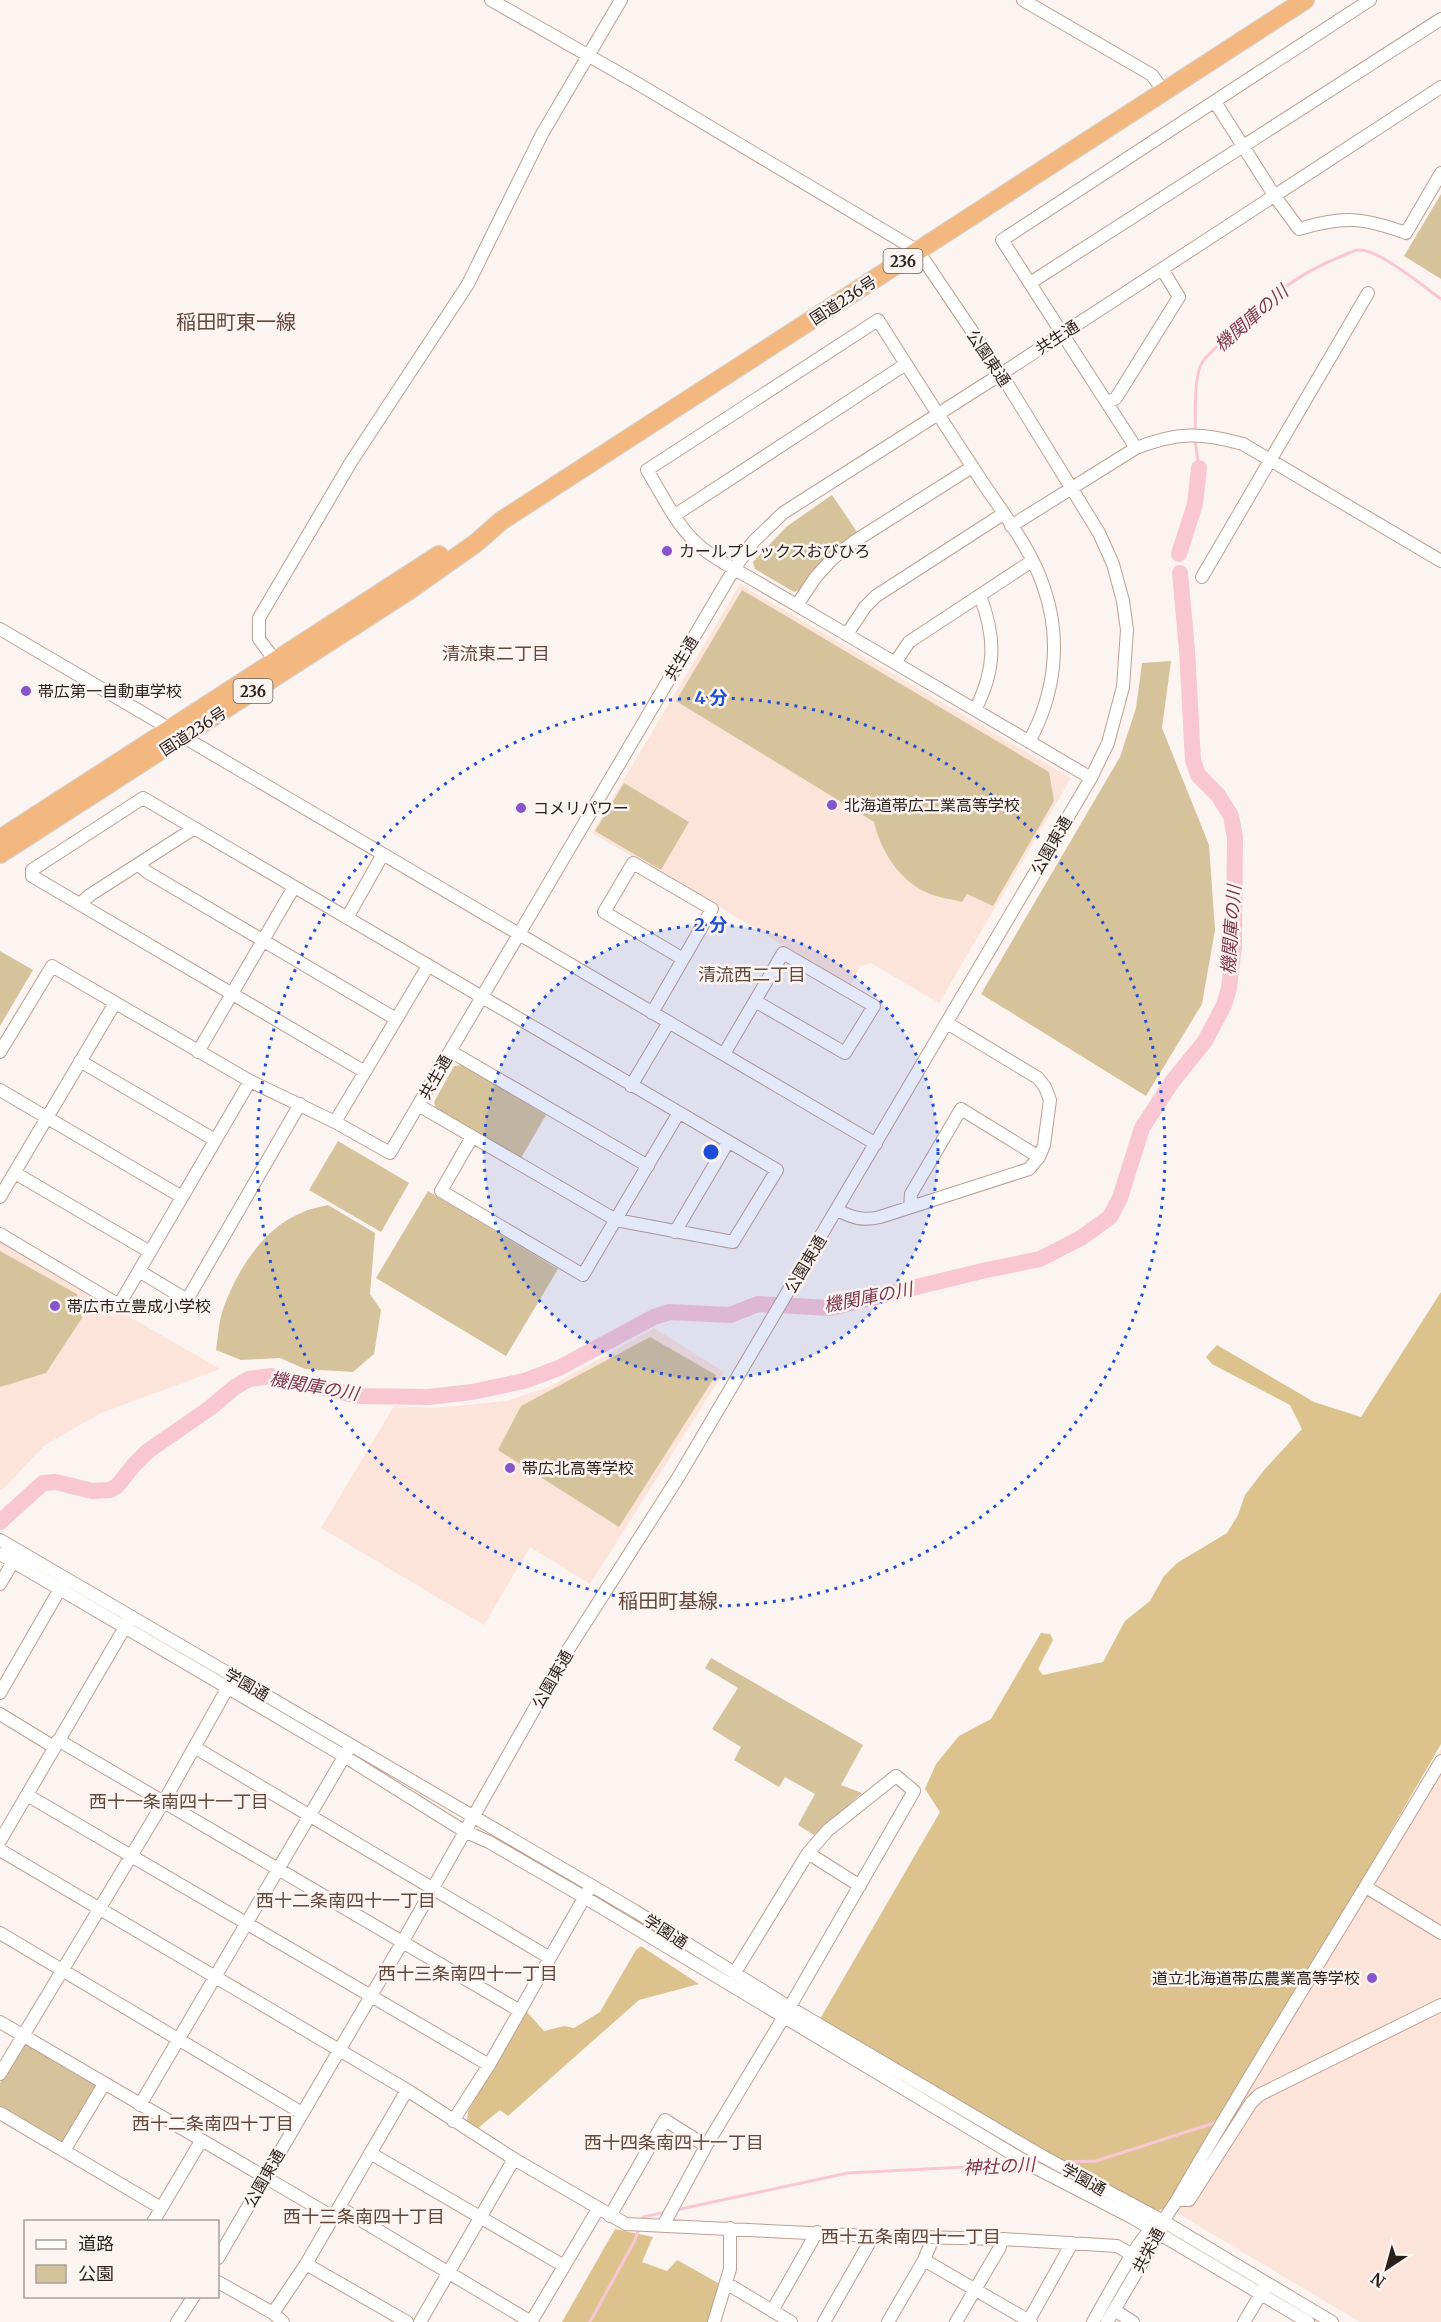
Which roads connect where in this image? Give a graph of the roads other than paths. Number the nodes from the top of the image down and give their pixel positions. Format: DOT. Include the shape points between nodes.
graph roads {
  1 [pos="491,0"];
  2 [pos="621,0"];
  3 [pos="1023,0"];
  4 [pos="1305,0"];
  5 [pos="1370,0"];
  6 [pos="1441,19"];
  7 [pos="587,56"];
  8 [pos="1441,87"];
  9 [pos="1164,92"];
  10 [pos="1215,102"];
  11 [pos="1243,147"];
  12 [pos="1441,173"];
  13 [pos="1274,195"];
  14 [pos="918,251"];
  15 [pos="1162,269"];
  16 [pos="1030,283"];
  17 [pos="1368,293"];
  18 [pos="1062,333"];
  19 [pos="906,364"];
  20 [pos="1001,374"];
  21 [pos="1107,403"];
  22 [pos="937,413"];
  23 [pos="1136,448"];
  24 [pos="1272,460"];
  25 [pos="972,467"];
  26 [pos="1072,489"];
  27 [pos="1003,514"];
  28 [pos="675,515"];
  29 [pos="1011,526"];
  30 [pos="1032,561"];
  31 [pos="1441,561"];
  32 [pos="734,568"];
  33 [pos="1202,577"];
  34 [pos="980,596"];
  35 [pos="797,605"];
  36 [pos="0,629"];
  37 [pos="846,634"];
  38 [pos="895,663"];
  39 [pos="279,666"];
  40 [pos="975,710"];
  41 [pos="177,732"];
  42 [pos="1029,742"];
  43 [pos="1091,778"];
  44 [pos="194,829"];
  45 [pos="0,839"];
  46 [pos="0,854"];
  47 [pos="383,854"];
  48 [pos="139,865"];
  49 [pos="294,887"];
  50 [pos="80,904"];
  51 [pos="346,918"];
  52 [pos="519,934"];
  53 [pos="263,939"];
  54 [pos="683,959"];
  55 [pos="428,966"];
  56 [pos="231,993"];
  57 [pos="481,998"];
  58 [pos="755,1001"];
  59 [pos="115,1003"];
  60 [pos="652,1013"];
  61 [pos="396,1019"];
  62 [pos="669,1022"];
  63 [pos="947,1023"];
  64 [pos="450,1051"];
  65 [pos="0,1052"];
  66 [pos="198,1052"];
  67 [pos="724,1054"];
  68 [pos="80,1061"];
  69 [pos="365,1072"];
  70 [pos="250,1081"];
  71 [pos="631,1086"];
  72 [pos="0,1090"];
  73 [pos="300,1104"];
  74 [pos="418,1105"];
  75 [pos="678,1113"];
  76 [pos="47,1118"];
  77 [pos="335,1122"];
  78 [pos="472,1137"];
  79 [pos="215,1140"];
  80 [pos="728,1142"];
  81 [pos="876,1144"];
  82 [pos="1039,1156"];
  83 [pos="648,1166"];
  84 [pos="15,1173"];
  85 [pos="0,1197"];
  86 [pos="182,1197"];
  87 [pos="910,1207"];
  88 [pos="837,1210"];
  89 [pos="616,1220"];
  90 [pos="675,1232"];
  91 [pos="0,1234"];
  92 [pos="150,1252"];
  93 [pos="139,1271"];
  94 [pos="1,1545"];
  95 [pos="16,1556"];
  96 [pos="0,1584"];
  97 [pos="64,1584"];
  98 [pos="132,1616"];
  99 [pos="125,1627"];
  100 [pos="231,1682"];
  101 [pos="0,1693"];
  102 [pos="0,1714"];
  103 [pos="56,1744"];
  104 [pos="352,1744"];
  105 [pos="194,1747"];
  106 [pos="344,1756"];
  107 [pos="1441,1761"];
  108 [pos="27,1795"];
  109 [pos="163,1803"];
  110 [pos="310,1816"];
  111 [pos="472,1817"];
  112 [pos="464,1831"];
  113 [pos="0,1841"];
  114 [pos="0,1850"];
  115 [pos="808,1853"];
  116 [pos="131,1855"];
  117 [pos="279,1870"];
  118 [pos="591,1885"];
  119 [pos="860,1886"];
  120 [pos="1366,1887"];
  121 [pos="432,1889"];
  122 [pos="584,1897"];
  123 [pos="99,1907"];
  124 [pos="248,1924"];
  125 [pos="1441,1933"];
  126 [pos="0,1934"];
  127 [pos="403,1941"];
  128 [pos="550,1958"];
  129 [pos="62,1970"];
  130 [pos="734,1974"];
  131 [pos="216,1977"];
  132 [pos="369,1996"];
  133 [pos="1441,2006"];
  134 [pos="520,2011"];
  135 [pos="786,2013"];
  136 [pos="0,2022"];
  137 [pos="22,2035"];
  138 [pos="179,2039"];
  139 [pos="339,2050"];
  140 [pos="489,2065"];
  141 [pos="0,2074"];
  142 [pos="104,2084"];
  143 [pos="407,2090"];
  144 [pos="140,2105"];
  145 [pos="0,2113"];
  146 [pos="302,2113"];
  147 [pos="453,2121"];
  148 [pos="201,2141"];
  149 [pos="706,2146"];
  150 [pos="64,2151"];
  151 [pos="370,2153"];
  152 [pos="514,2159"];
  153 [pos="265,2177"];
  154 [pos="1177,2200"];
  155 [pos="161,2208"];
  156 [pos="598,2209"];
  157 [pos="336,2212"];
  158 [pos="610,2216"];
  159 [pos="480,2217"];
  160 [pos="154,2220"];
  161 [pos="664,2224"];
  162 [pos="1158,2228"];
  163 [pos="730,2229"];
  164 [pos="817,2232"];
  165 [pos="871,2236"];
  166 [pos="933,2238"];
  167 [pos="1003,2239"];
  168 [pos="1072,2243"];
  169 [pos="219,2256"];
  170 [pos="1138,2258"];
  171 [pos="924,2260"];
  172 [pos="306,2264"];
  173 [pos="564,2266"];
  174 [pos="448,2273"];
  175 [pos="726,2283"];
  176 [pos="219,2284"];
  177 [pos="1264,2288"];
  178 [pos="975,2289"];
  179 [pos="193,2298"];
  180 [pos="1114,2310"];
  181 [pos="772,2311"];
  182 [pos="278,2318"];
  183 [pos="1311,2319"];
  184 [pos="1029,2321"];
  185 [pos="177,2322"];
  186 [pos="407,2322"];
  187 [pos="420,2322"];
  188 [pos="531,2322"];
  189 [pos="714,2322"];
  190 [pos="791,2322"];
  191 [pos="824,2322"];
  192 [pos="888,2322"];
  193 [pos="956,2322"];
  194 [pos="1093,2322"];
  195 [pos="1107,2322"];
  196 [pos="1133,2322"];
  197 [pos="1244,2322"];
  198 [pos="1332,2322"];
  1 -- 7 [label="street"];
  2 -- 7 [label="street"];
  3 -- 9 [label="street" via="1152,75"];
  4 -- 9 [label="highway, 国道236号 / 236"];
  5 -- 10 [label="street"];
  6 -- 11 [label="street"];
  7 -- 14 [label="street"];
  7 -- 39 [label="street" via="542,134 468,284 351,462 259,618 259,639"];
  8 -- 13 [label="street, 共生通"];
  9 -- 14 [label="highway, 国道236号 / 236"];
  10 -- 11 [label="street"];
  10 -- 16 [label="street" via="1002,240"];
  11 -- 13 [label="street"];
  11 -- 16 [label="street"];
  12 -- 13 [label="street" via="1406,233 1351,218 1299,229"];
  13 -- 15 [label="street, 共生通"];
  14 -- 20 [label="street, 公園東通"];
  14 -- 39 [label="highway, 国道236号 / 236" via="501,521 437,570"];
  15 -- 18 [label="street, 共生通"];
  15 -- 21 [label="street" via="1179,297 1116,398"];
  16 -- 18 [label="street"];
  17 -- 24 [label="street"];
  18 -- 20 [label="street, 共生通"];
  18 -- 21 [label="street"];
  19 -- 22 [label="street"];
  19 -- 28 [label="street"];
  19 -- 28 [label="street" via="878,321 647,470"];
  20 -- 22 [label="street, 共生通"];
  20 -- 26 [label="street, 公園東通"];
  21 -- 23 [label="street"];
  22 -- 25 [label="street"];
  22 -- 32 [label="street, 共生通" via="783,513 753,542"];
  23 -- 24 [label="street" via="1176,436 1215,436 1243,444"];
  23 -- 26 [label="street"];
  24 -- 31 [label="street"];
  24 -- 33 [label="street"];
  25 -- 27 [label="street"];
  25 -- 35 [label="street" via="832,559"];
  26 -- 29 [label="street"];
  26 -- 43 [label="street, 公園東通" via="1113,564 1127,630 1124,687 1108,743"];
  27 -- 29 [label="street"];
  27 -- 37 [label="street" via="876,596"];
  28 -- 32 [label="street" via="702,549"];
  29 -- 30 [label="street"];
  30 -- 34 [label="street"];
  30 -- 42 [label="street" via="1051,616 1054,661 1041,719"];
  32 -- 35 [label="street"];
  32 -- 52 [label="street, 共生通"];
  34 -- 38 [label="street" via="909,642"];
  34 -- 40 [label="street" via="992,642 989,678"];
  35 -- 37 [label="street"];
  36 -- 41 [label="street"];
  37 -- 38 [label="street"];
  38 -- 40 [label="street"];
  39 -- 41 [label="highway, 国道236号 / 236"];
  40 -- 42 [label="street"];
  41 -- 45 [label="highway, 国道236号 / 236"];
  41 -- 46 [label="highway, 国道236号 / 236"];
  41 -- 47 [label="street"];
  42 -- 43 [label="street"];
  43 -- 63 [label="street, 公園東通"];
  44 -- 48 [label="street"];
  44 -- 49 [label="street"];
  44 -- 50 [label="street" via="143,798 32,870 32,876"];
  47 -- 51 [label="street"];
  47 -- 52 [label="street"];
  48 -- 50 [label="street"];
  48 -- 53 [label="street"];
  49 -- 51 [label="street"];
  49 -- 53 [label="street"];
  50 -- 56 [label="street"];
  51 -- 55 [label="street"];
  52 -- 57 [label="street, 共生通"];
  52 -- 60 [label="street"];
  53 -- 56 [label="street"];
  53 -- 61 [label="street"];
  54 -- 54 [label="street" via="712,909 633,863 604,912"];
  54 -- 60 [label="street"];
  55 -- 57 [label="street"];
  55 -- 61 [label="street"];
  56 -- 66 [label="street"];
  56 -- 69 [label="street"];
  57 -- 64 [label="street, 共生通"];
  57 -- 71 [label="street"];
  58 -- 58 [label="street" via="783,953 874,1006 845,1053"];
  58 -- 67 [label="street"];
  59 -- 65 [label="street, 共生通" via="52,966"];
  59 -- 66 [label="street, 共生通"];
  59 -- 68 [label="street"];
  60 -- 62 [label="street"];
  61 -- 69 [label="street"];
  62 -- 67 [label="street"];
  62 -- 71 [label="street"];
  63 -- 81 [label="street, 公園東通"];
  63 -- 82 [label="street" via="1038,1078 1045,1087 1050,1100"];
  64 -- 74 [label="street, 共生通"];
  64 -- 83 [label="street"];
  66 -- 70 [label="street, 共生通"];
  67 -- 81 [label="street"];
  68 -- 76 [label="street"];
  68 -- 79 [label="street"];
  69 -- 77 [label="street"];
  70 -- 73 [label="street, 共生通"];
  70 -- 79 [label="street"];
  71 -- 75 [label="street"];
  72 -- 76 [label="street"];
  73 -- 77 [label="street, 共生通"];
  73 -- 93 [label="street" via="187,1300"];
  74 -- 77 [label="street, 共生通" via="390,1153"];
  74 -- 78 [label="street"];
  75 -- 80 [label="street"];
  75 -- 83 [label="street"];
  76 -- 84 [label="street"];
  76 -- 86 [label="street"];
  78 -- 89 [label="street"];
  78 -- 89 [label="street" via="441,1191 562,1263 583,1275"];
  79 -- 86 [label="street"];
  80 -- 90 [label="street"];
  80 -- 90 [label="street" via="777,1170 733,1242"];
  81 -- 88 [label="street, 公園東通"];
  82 -- 87 [label="street" via="1029,1169"];
  82 -- 87 [label="street" via="961,1109 911,1194"];
  83 -- 89 [label="street"];
  84 -- 85 [label="street"];
  84 -- 92 [label="street"];
  86 -- 92 [label="street"];
  87 -- 88 [label="street" via="866,1220"];
  88 -- 111 [label="street, 公園東通" via="679,1476 566,1653"];
  89 -- 90 [label="street"];
  91 -- 93 [label="street" via="119,1305"];
  92 -- 93 [label="street"];
  94 -- 95 [label="street, 学園通"];
  95 -- 96 [label="street"];
  95 -- 97 [label="street, 学園通"];
  97 -- 98 [label="street, 学園通"];
  97 -- 99 [label="street, 学園通"];
  97 -- 101 [label="street"];
  98 -- 99 [label="street"];
  98 -- 100 [label="street, 学園通"];
  99 -- 100 [label="street, 学園通"];
  99 -- 103 [label="street"];
  100 -- 104 [label="street, 学園通"];
  100 -- 105 [label="street"];
  100 -- 106 [label="street, 学園通"];
  102 -- 103 [label="street"];
  103 -- 108 [label="street"];
  103 -- 109 [label="street"];
  104 -- 106 [label="street"];
  104 -- 111 [label="street, 学園通"];
  105 -- 109 [label="street"];
  105 -- 110 [label="street"];
  106 -- 110 [label="street"];
  106 -- 112 [label="street, 学園通"];
  107 -- 120 [label="street, 共栄通"];
  108 -- 113 [label="street"];
  108 -- 116 [label="street"];
  109 -- 116 [label="street"];
  109 -- 117 [label="street"];
  110 -- 117 [label="street"];
  110 -- 121 [label="street"];
  111 -- 112 [label="street, 公園東通"];
  111 -- 118 [label="street, 学園通"];
  112 -- 121 [label="street, 公園東通"];
  112 -- 122 [label="street, 学園通"];
  114 -- 123 [label="street"];
  115 -- 119 [label="street"];
  115 -- 119 [label="street" via="828,1830 896,1776 914,1791"];
  115 -- 130 [label="street"];
  116 -- 123 [label="street"];
  116 -- 124 [label="street"];
  117 -- 124 [label="street"];
  117 -- 127 [label="street"];
  118 -- 122 [label="street"];
  118 -- 130 [label="street, 学園通"];
  119 -- 135 [label="street"];
  120 -- 125 [label="street"];
  120 -- 154 [label="street, 共栄通"];
  121 -- 127 [label="street, 公園東通"];
  121 -- 128 [label="street"];
  122 -- 128 [label="street"];
  122 -- 135 [label="street, 学園通"];
  123 -- 129 [label="street"];
  123 -- 131 [label="street"];
  124 -- 131 [label="street"];
  124 -- 132 [label="street"];
  126 -- 129 [label="street"];
  127 -- 132 [label="street, 公園東通"];
  127 -- 134 [label="street"];
  128 -- 134 [label="street"];
  129 -- 137 [label="street"];
  129 -- 138 [label="street"];
  130 -- 135 [label="street, 学園通"];
  131 -- 138 [label="street"];
  131 -- 139 [label="street"];
  132 -- 139 [label="street, 公園東通"];
  132 -- 140 [label="street"];
  133 -- 154 [label="street" via="1259,2095 1189,2199"];
  134 -- 140 [label="street"];
  135 -- 149 [label="street"];
  135 -- 162 [label="street, 学園通" via="1042,2156"];
  136 -- 137 [label="street"];
  137 -- 141 [label="street"];
  137 -- 142 [label="street"];
  138 -- 144 [label="street"];
  138 -- 146 [label="street"];
  139 -- 143 [label="street"];
  139 -- 146 [label="street, 公園東通"];
  140 -- 147 [label="street"];
  142 -- 144 [label="street"];
  142 -- 150 [label="street"];
  143 -- 147 [label="street"];
  143 -- 151 [label="street"];
  144 -- 148 [label="street"];
  145 -- 150 [label="street"];
  146 -- 153 [label="street, 公園東通"];
  147 -- 152 [label="street"];
  148 -- 153 [label="street"];
  148 -- 155 [label="street"];
  149 -- 158 [label="street" via="665,2120"];
  149 -- 161 [label="street"];
  150 -- 155 [label="street"];
  151 -- 157 [label="street"];
  151 -- 159 [label="street"];
  152 -- 156 [label="street"];
  152 -- 159 [label="street"];
  153 -- 157 [label="street"];
  153 -- 169 [label="street, 公園東通"];
  154 -- 162 [label="street, 共栄通"];
  155 -- 160 [label="street"];
  156 -- 158 [label="street"];
  156 -- 173 [label="street"];
  157 -- 172 [label="street"];
  157 -- 174 [label="street"];
  158 -- 161 [label="street" via="626,2224"];
  159 -- 173 [label="street"];
  159 -- 174 [label="street"];
  161 -- 163 [label="street"];
  162 -- 170 [label="street, 共栄通"];
  162 -- 177 [label="street, 学園通"];
  163 -- 164 [label="street"];
  163 -- 175 [label="street"];
  164 -- 165 [label="street"];
  164 -- 181 [label="street"];
  165 -- 166 [label="street"];
  165 -- 191 [label="street"];
  166 -- 167 [label="street"];
  166 -- 171 [label="street"];
  167 -- 168 [label="street"];
  167 -- 178 [label="street"];
  168 -- 170 [label="street" via="1116,2246"];
  168 -- 184 [label="street"];
  170 -- 180 [label="street, 共栄通"];
  170 -- 194 [label="street, 共栄通"];
  171 -- 178 [label="street"];
  171 -- 192 [label="street"];
  172 -- 182 [label="street"];
  172 -- 186 [label="street"];
  173 -- 188 [label="street"];
  174 -- 187 [label="street"];
  174 -- 188 [label="street"];
  175 -- 181 [label="street"];
  175 -- 189 [label="street"];
  176 -- 182 [label="street"];
  177 -- 183 [label="street, 学園通"];
  177 -- 197 [label="street"];
  178 -- 184 [label="street"];
  178 -- 193 [label="street"];
  179 -- 185 [label="street"];
  180 -- 195 [label="street, 共栄通"];
  180 -- 196 [label="street"];
  181 -- 190 [label="street"];
  183 -- 198 [label="street, 学園通"];
}
